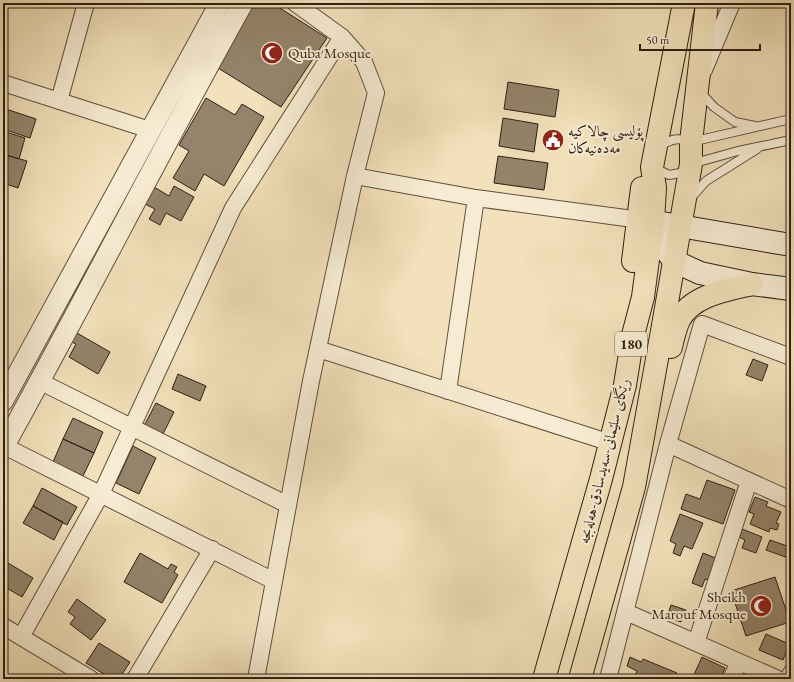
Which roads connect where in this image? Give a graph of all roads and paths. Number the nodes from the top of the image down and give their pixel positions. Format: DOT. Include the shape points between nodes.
graph roads {
  1 [pos="86,3"];
  2 [pos="220,3"];
  3 [pos="243,3"];
  4 [pos="295,3"];
  5 [pos="684,3"];
  6 [pos="707,3"];
  7 [pos="732,3"];
  8 [pos="342,37"];
  9 [pos="3,83"];
  10 [pos="697,88"];
  11 [pos="59,101"];
  12 [pos="791,119"];
  13 [pos="758,127"];
  14 [pos="150,130"];
  15 [pos="791,140"];
  16 [pos="692,142"];
  17 [pos="764,146"];
  18 [pos="654,157"];
  19 [pos="691,164"];
  20 [pos="355,176"];
  21 [pos="476,198"];
  22 [pos="684,206"];
  23 [pos="646,221"];
  24 [pos="681,227"];
  25 [pos="791,245"];
  26 [pos="674,261"];
  27 [pos="752,284"];
  28 [pos="791,289"];
  29 [pos="62,294"];
  30 [pos="81,304"];
  31 [pos="318,349"];
  32 [pos="791,357"];
  33 [pos="39,381"];
  34 [pos="448,391"];
  35 [pos="3,401"];
  36 [pos="132,428"];
  37 [pos="611,443"];
  38 [pos="668,444"];
  39 [pos="4,447"];
  40 [pos="639,457"];
  41 [pos="750,481"];
  42 [pos="101,494"];
  43 [pos="791,500"];
  44 [pos="288,505"];
  45 [pos="212,549"];
  46 [pos="274,581"];
  47 [pos="626,612"];
  48 [pos="3,626"];
  49 [pos="21,637"];
  50 [pos="696,644"];
  51 [pos="739,662"];
  52 [pos="791,673"];
  53 [pos="92,679"];
  54 [pos="135,679"];
  55 [pos="256,679"];
  56 [pos="544,679"];
  57 [pos="580,679"];
  58 [pos="608,679"];
  59 [pos="731,679"];
  60 [pos="778,679"];
  61 [pos="789,679"];
  1 -- 11 [label="street"];
  2 -- 14 [label="street"];
  3 -- 30 [label="street"];
  4 -- 8 [label="street"];
  5 -- 18 [label="highway, رێگای سلێمانی-سەیدسادق-هەلەبجە / 180"];
  6 -- 10 [label="highway, 180"];
  7 -- 10 [label="street"];
  8 -- 20 [label="street" via="364,62 376,93"];
  8 -- 36 [label="street" via="233,208"];
  9 -- 11 [label="street"];
  10 -- 13 [label="lane" via="714,107 735,122"];
  10 -- 16 [label="highway, 180"];
  11 -- 14 [label="street"];
  12 -- 13 [label="lane"];
  13 -- 16 [label="lane"];
  14 -- 29 [label="street"];
  15 -- 17 [label="lane"];
  16 -- 18 [label="lane" via="680,138 666,142"];
  16 -- 19 [label="highway, 180"];
  17 -- 19 [label="lane" via="738,150"];
  17 -- 22 [label="lane" via="706,181"];
  18 -- 19 [label="lane" via="669,175 680,173"];
  18 -- 23 [label="highway, رێگای سلێمانی-سەیدسادق-هەلەبجە / 180" via="655,188"];
  19 -- 22 [label="highway, 180"];
  20 -- 21 [label="street"];
  20 -- 31 [label="street"];
  21 -- 23 [label="street"];
  21 -- 34 [label="street"];
  22 -- 24 [label="highway, 180"];
  23 -- 24 [label="main road"];
  23 -- 26 [label="main road"];
  23 -- 37 [label="highway, رێگای سلێمانی-سەیدسادق-هەلەبجە / 180" via="643,297"];
  24 -- 25 [label="main road"];
  24 -- 26 [label="highway, 180"];
  26 -- 27 [label="main road" via="700,273"];
  26 -- 40 [label="highway, رێگای سلێمانی-سەیدسادق-هەلەبجە / 180"];
  27 -- 28 [label="main road"];
  27 -- 40 [label="highway" via="704,298 691,306 680,319 674,333 654,422"];
  29 -- 30 [label="street"];
  29 -- 35 [label="street"];
  30 -- 33 [label="street"];
  31 -- 34 [label="street"];
  31 -- 44 [label="street"];
  32 -- 38 [label="street" via="702,324"];
  33 -- 36 [label="street"];
  33 -- 39 [label="street"];
  34 -- 37 [label="street"];
  36 -- 42 [label="street"];
  36 -- 44 [label="street"];
  37 -- 56 [label="highway, رێگای سلێمانی-سەیدسادق-هەلەبجە / 180"];
  38 -- 41 [label="street"];
  38 -- 47 [label="street"];
  39 -- 42 [label="street"];
  40 -- 57 [label="highway, رێگای سلێمانی-سەیدسادق-هەلەبجە / 180" via="634,487"];
  41 -- 43 [label="street"];
  41 -- 50 [label="street"];
  42 -- 45 [label="street"];
  42 -- 49 [label="street"];
  44 -- 46 [label="street"];
  45 -- 46 [label="street"];
  45 -- 54 [label="street"];
  46 -- 55 [label="street"];
  47 -- 50 [label="street"];
  47 -- 58 [label="street"];
  48 -- 49 [label="street"];
  49 -- 53 [label="street"];
  50 -- 51 [label="street"];
  51 -- 59 [label="street"];
  51 -- 60 [label="street"];
  52 -- 61 [label="street"];
}
